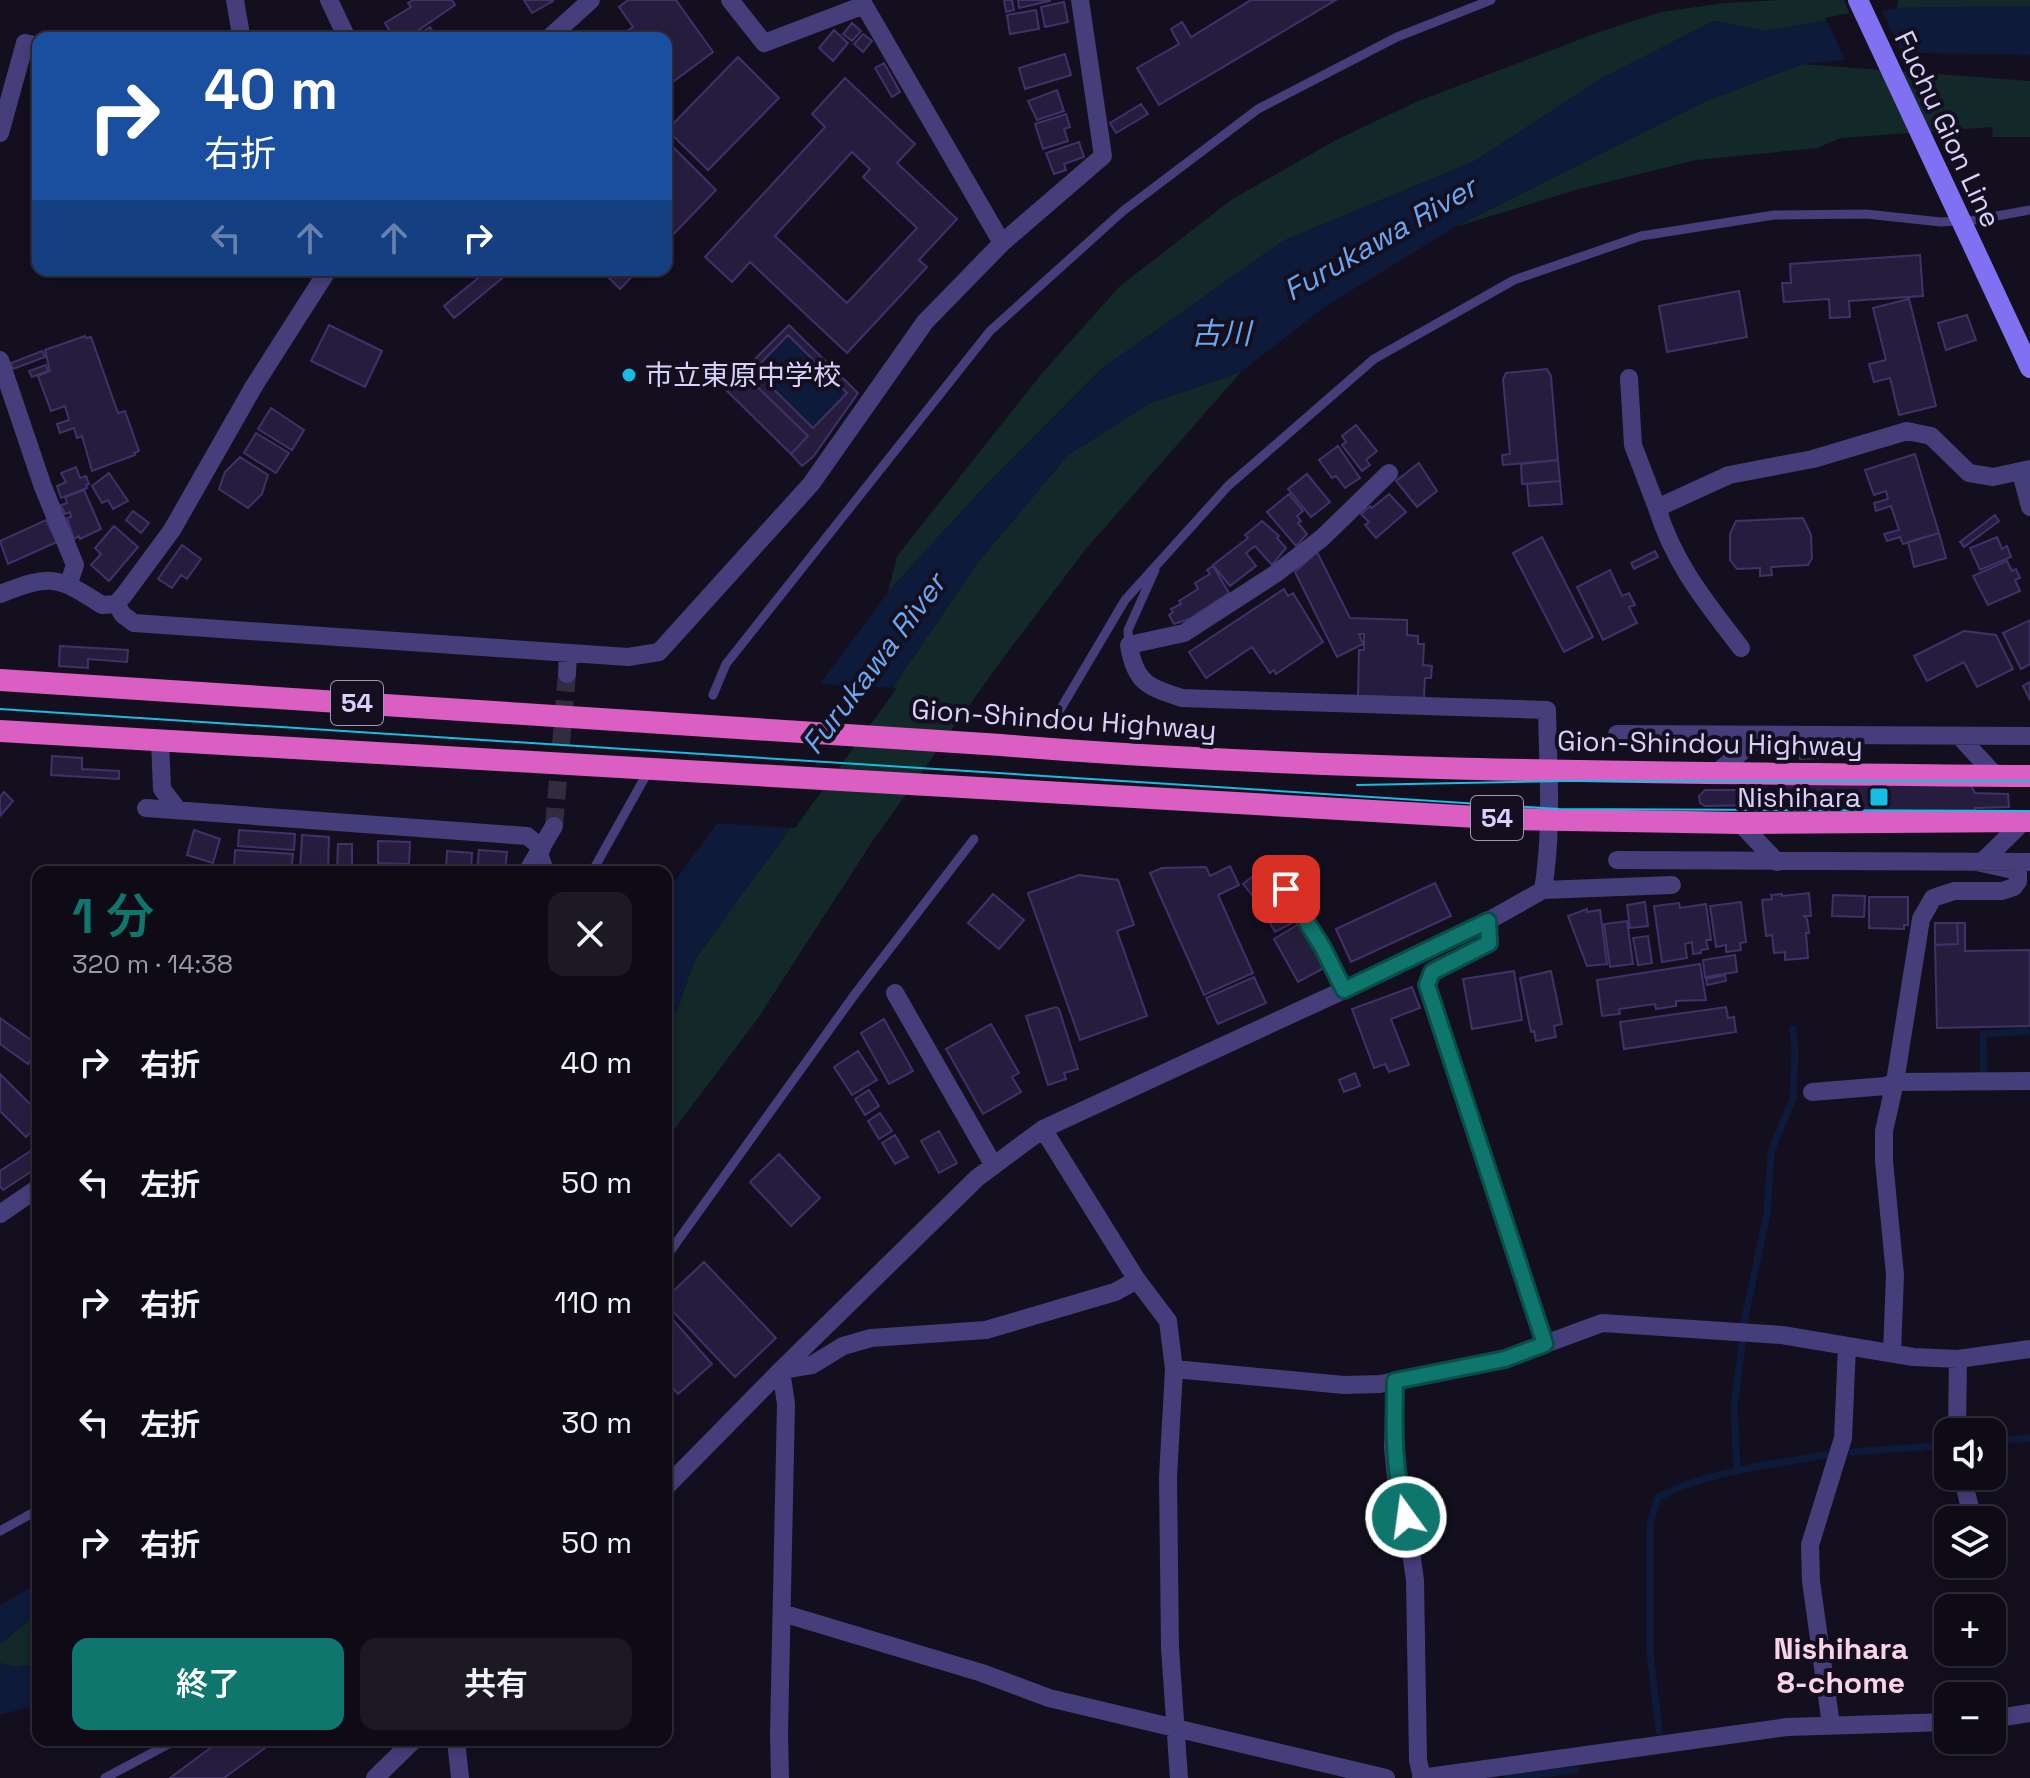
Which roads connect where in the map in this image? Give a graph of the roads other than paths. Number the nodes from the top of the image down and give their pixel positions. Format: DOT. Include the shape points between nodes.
graph roads {
  1 [pos="235,0"];
  2 [pos="329,0"];
  3 [pos="591,0"];
  4 [pos="730,0"];
  5 [pos="1080,0"];
  6 [pos="1491,0"];
  7 [pos="1858,0"];
  8 [pos="240,32"];
  9 [pos="344,32"];
  10 [pos="556,32"];
  11 [pos="32,45"];
  12 [pos="0,133"];
  13 [pos="2030,210"];
  14 [pos="1960,221"];
  15 [pos="1002,243"];
  16 [pos="324,276"];
  17 [pos="0,360"];
  18 [pos="2030,368"];
  19 [pos="1629,378"];
  20 [pos="2026,471"];
  21 [pos="1389,473"];
  22 [pos="2030,507"];
  23 [pos="1657,508"];
  24 [pos="1159,562"];
  25 [pos="69,583"];
  26 [pos="0,594"];
  27 [pos="116,604"];
  28 [pos="1129,645"];
  29 [pos="1741,648"];
  30 [pos="568,653"];
  31 [pos="567,674"];
  32 [pos="0,680"];
  33 [pos="713,695"];
  34 [pos="1054,720"];
  35 [pos="0,731"];
  36 [pos="1617,734"];
  37 [pos="1761,736"];
  38 [pos="1959,736"];
  39 [pos="2030,736"];
  40 [pos="160,741"];
  41 [pos="649,770"];
  42 [pos="1547,771"];
  43 [pos="1716,773"];
  44 [pos="1996,776"];
  45 [pos="2030,776"];
  46 [pos="146,808"];
  47 [pos="178,810"];
  48 [pos="1550,820"];
  49 [pos="2027,821"];
  50 [pos="1740,823"];
  51 [pos="554,826"];
  52 [pos="974,839"];
  53 [pos="542,848"];
  54 [pos="1617,860"];
  55 [pos="1777,862"];
  56 [pos="2030,862"];
  57 [pos="1981,863"];
  58 [pos="531,866"];
  59 [pos="548,866"];
  60 [pos="595,866"];
  61 [pos="1275,875"];
  62 [pos="1672,885"];
  63 [pos="1543,890"];
  64 [pos="1488,921"];
  65 [pos="1344,990"];
  66 [pos="895,993"];
  67 [pos="2030,1081"];
  68 [pos="1895,1082"];
  69 [pos="1812,1092"];
  70 [pos="1043,1129"];
  71 [pos="994,1166"];
  72 [pos="32,1192"];
  73 [pos="0,1214"];
  74 [pos="672,1249"];
  75 [pos="1137,1280"];
  76 [pos="1545,1344"];
  77 [pos="1847,1346"];
  78 [pos="2030,1349"];
  79 [pos="1892,1353"];
  80 [pos="1958,1359"];
  81 [pos="1174,1369"];
  82 [pos="781,1370"];
  83 [pos="1395,1381"];
  84 [pos="1957,1418"];
  85 [pos="672,1481"];
  86 [pos="32,1513"];
  87 [pos="0,1531"];
  88 [pos="782,1613"];
  89 [pos="2030,1713"];
  90 [pos="2006,1717"];
  91 [pos="1934,1722"];
  92 [pos="1831,1725"];
  93 [pos="1176,1730"];
  94 [pos="165,1746"];
  95 [pos="408,1746"];
  96 [pos="457,1746"];
  97 [pos="105,1778"];
  98 [pos="375,1778"];
  99 [pos="460,1778"];
  100 [pos="780,1778"];
  101 [pos="1179,1778"];
  102 [pos="1386,1778"];
  103 [pos="1421,1778"];
  1 -- 8 [label="street"];
  2 -- 9 [label="street"];
  3 -- 10 [label="street"];
  4 -- 15 [label="street" via="764,43 864,5"];
  5 -- 15 [label="street" via="1103,156"];
  6 -- 33 [label="lane" via="1397,37 1258,109 1112,221 990,331 726,664"];
  7 -- 14 [label="main road, Fuchu Gion Line"];
  11 -- 12 [label="street" via="25,43"];
  13 -- 14 [label="lane"];
  14 -- 18 [label="main road, Fuchu Gion Line"];
  14 -- 24 [label="lane" via="1774,215 1641,236 1514,280 1374,359 1228,486"];
  15 -- 30 [label="street" via="925,322 811,484 659,652 628,657"];
  16 -- 27 [label="street" via="172,530"];
  17 -- 25 [label="street" via="75,565"];
  19 -- 23 [label="street" via="1633,445"];
  20 -- 22 [label="street"];
  20 -- 23 [label="street" via="1993,477 1969,473 1931,436 1907,431 1813,459 1729,475"];
  21 -- 28 [label="street" via="1322,538 1275,574 1184,633"];
  23 -- 29 [label="street" via="1667,540 1697,591"];
  24 -- 28 [label="lane" via="1128,630"];
  24 -- 34 [label="lane" via="1125,600"];
  25 -- 26 [label="street" via="47,580"];
  25 -- 27 [label="street" via="102,605"];
  27 -- 30 [label="street" via="134,623"];
  28 -- 42 [label="street" via="1132,668 1149,688 1182,698 1547,710"];
  30 -- 31 [label="street"];
  32 -- 42 [label="highway, Gion-Shindou Highway / 54" via="1140,757"];
  35 -- 40 [label="highway, 54"];
  36 -- 37 [label="street"];
  37 -- 38 [label="street"];
  37 -- 43 [label="street"];
  38 -- 39 [label="street"];
  38 -- 44 [label="street"];
  40 -- 41 [label="highway, 54"];
  40 -- 47 [label="street" via="162,789"];
  41 -- 48 [label="highway, 54"];
  41 -- 60 [label="lane"];
  42 -- 43 [label="highway, Gion-Shindou Highway / 54"];
  42 -- 48 [label="street"];
  43 -- 44 [label="highway, Gion-Shindou Highway / 54"];
  44 -- 45 [label="highway, Gion-Shindou Highway / 54"];
  46 -- 47 [label="street"];
  47 -- 53 [label="street" via="527,836"];
  48 -- 50 [label="highway, 54"];
  48 -- 63 [label="street"];
  49 -- 50 [label="highway, 54"];
  49 -- 57 [label="street"];
  50 -- 55 [label="street"];
  51 -- 53 [label="street"];
  52 -- 74 [label="lane"];
  53 -- 58 [label="street"];
  53 -- 59 [label="lane"];
  54 -- 55 [label="street"];
  55 -- 57 [label="street"];
  56 -- 57 [label="street"];
  57 -- 68 [label="street" via="2018,871 2018,881 2002,891 1954,891 1933,898 1921,919"];
  61 -- 65 [label="street"];
  62 -- 63 [label="street"];
  63 -- 64 [label="street"];
  64 -- 65 [label="street"];
  64 -- 76 [label="street" via="1489,943 1432,972 1427,985"];
  65 -- 70 [label="street"];
  66 -- 71 [label="street"];
  67 -- 68 [label="street"];
  68 -- 69 [label="street"];
  68 -- 79 [label="street" via="1884,1131 1895,1275"];
  70 -- 71 [label="street"];
  70 -- 75 [label="street"];
  71 -- 82 [label="street"];
  72 -- 73 [label="street"];
  75 -- 81 [label="street" via="1168,1321"];
  75 -- 82 [label="street" via="1115,1292 986,1330 871,1338 843,1346 812,1365"];
  76 -- 77 [label="street" via="1602,1323 1782,1335"];
  76 -- 83 [label="street" via="1505,1359"];
  77 -- 79 [label="street"];
  77 -- 92 [label="street" via="1843,1438 1810,1545"];
  78 -- 80 [label="street"];
  79 -- 80 [label="street"];
  80 -- 84 [label="street"];
  81 -- 83 [label="street" via="1344,1385"];
  81 -- 93 [label="street" via="1168,1477"];
  82 -- 85 [label="street"];
  82 -- 88 [label="street" via="786,1404"];
  83 -- 103 [label="street" via="1396,1477 1415,1580"];
  86 -- 87 [label="lane"];
  88 -- 93 [label="street" via="1049,1698"];
  88 -- 100 [label="street"];
  89 -- 90 [label="street"];
  91 -- 92 [label="street"];
  92 -- 103 [label="street"];
  93 -- 101 [label="street"];
  93 -- 102 [label="street"];
  94 -- 97 [label="lane"];
  95 -- 98 [label="street"];
  96 -- 99 [label="street"];
}
